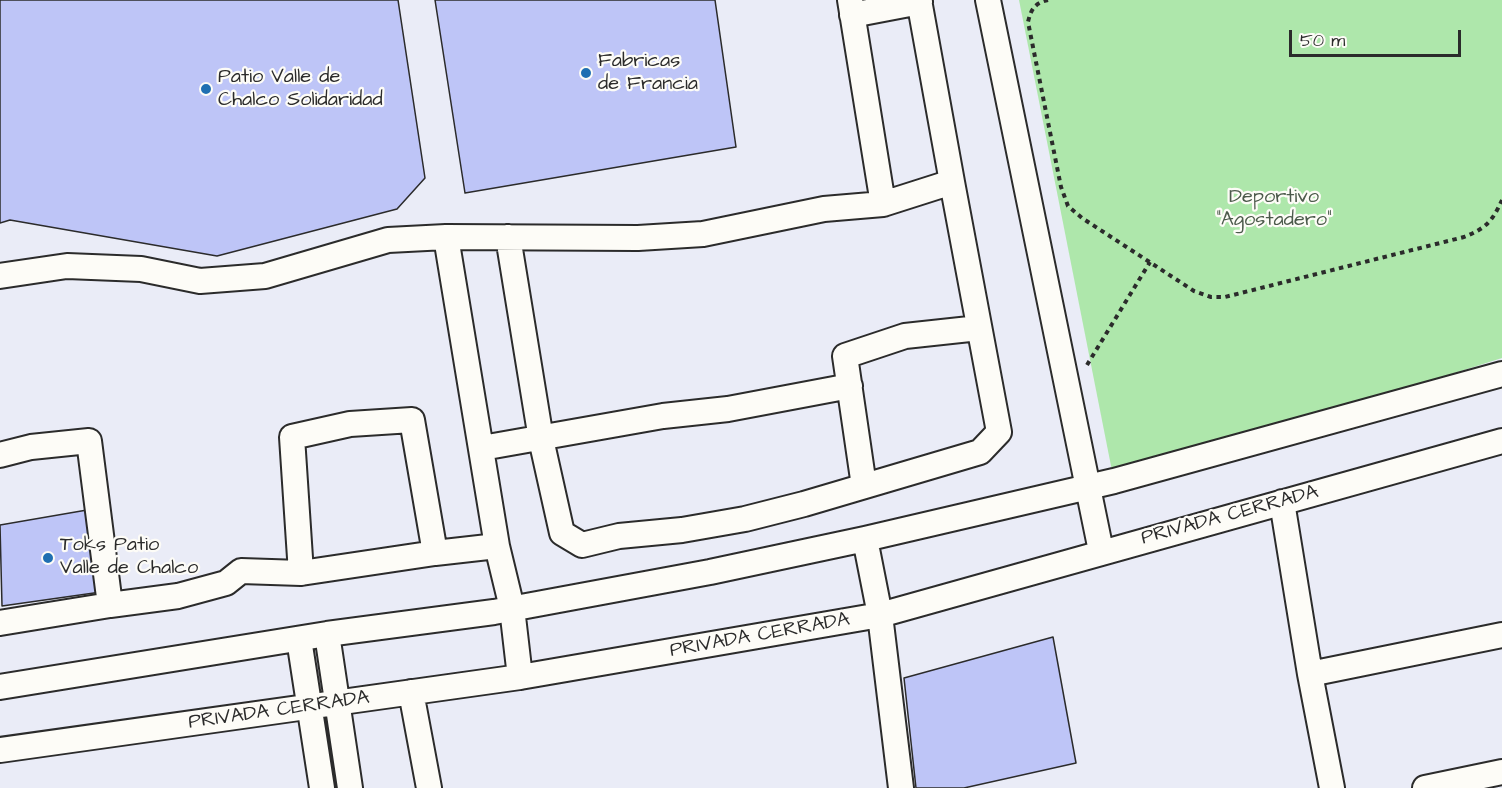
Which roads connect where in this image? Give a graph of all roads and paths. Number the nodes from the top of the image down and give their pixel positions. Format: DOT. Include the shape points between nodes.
graph roads {
  1 [pos="987,0"];
  2 [pos="1048,0"];
  3 [pos="919,1"];
  4 [pos="851,7"];
  5 [pos="952,182"];
  6 [pos="1502,200"];
  7 [pos="883,204"];
  8 [pos="446,237"];
  9 [pos="508,237"];
  10 [pos="1150,262"];
  11 [pos="0,276"];
  12 [pos="979,328"];
  13 [pos="1502,374"];
  14 [pos="850,386"];
  15 [pos="1068,397"];
  16 [pos="541,439"];
  17 [pos="1502,441"];
  18 [pos="482,448"];
  19 [pos="0,456"];
  20 [pos="864,486"];
  21 [pos="1087,487"];
  22 [pos="1282,502"];
  23 [pos="865,539"];
  24 [pos="497,546"];
  25 [pos="1101,551"];
  26 [pos="435,553"];
  27 [pos="301,573"];
  28 [pos="110,604"];
  29 [pos="512,609"];
  30 [pos="880,615"];
  31 [pos="0,623"];
  32 [pos="327,634"];
  33 [pos="1502,635"];
  34 [pos="300,639"];
  35 [pos="1310,674"];
  36 [pos="520,676"];
  37 [pos="0,687"];
  38 [pos="411,692"];
  39 [pos="336,703"];
  40 [pos="310,706"];
  41 [pos="0,750"];
  42 [pos="1502,772"];
  43 [pos="322,788"];
  44 [pos="350,788"];
  45 [pos="429,788"];
  46 [pos="901,788"];
  47 [pos="1332,788"];
  48 [pos="1425,788"];
  1 -- 15 [label="street"];
  2 -- 10 [label="path" via="1038,3 1028,22 1060,187 1068,206 1082,218"];
  3 -- 4 [label="street"];
  3 -- 5 [label="street"];
  4 -- 7 [label="street"];
  5 -- 7 [label="street"];
  5 -- 12 [label="street"];
  6 -- 10 [label="path" via="1482,230 1464,237 1225,297 1194,291"];
  7 -- 9 [label="street" via="824,209 703,234"];
  8 -- 9 [label="street"];
  8 -- 11 [label="street" via="388,240 266,276 200,281 141,269 67,266"];
  8 -- 18 [label="street"];
  9 -- 16 [label="street"];
  10 -- 15 [label="path"];
  12 -- 14 [label="street" via="905,336 845,357"];
  12 -- 20 [label="street" via="999,432 980,452"];
  13 -- 21 [label="street"];
  14 -- 16 [label="street"];
  14 -- 20 [label="street"];
  15 -- 21 [label="street"];
  16 -- 18 [label="street"];
  16 -- 20 [label="street" via="562,533 582,545 619,536 745,519"];
  17 -- 22 [label="street, PRIVADA CERRADA"];
  18 -- 24 [label="street"];
  19 -- 28 [label="street" via="31,447 89,441"];
  21 -- 23 [label="street"];
  21 -- 25 [label="street"];
  22 -- 25 [label="street, PRIVADA CERRADA"];
  22 -- 35 [label="street"];
  23 -- 29 [label="street"];
  23 -- 30 [label="street"];
  24 -- 26 [label="street"];
  24 -- 29 [label="street"];
  25 -- 30 [label="street, PRIVADA CERRADA"];
  26 -- 27 [label="street"];
  26 -- 27 [label="street" via="412,420 350,424 292,437"];
  27 -- 28 [label="street" via="241,571 226,584 178,596"];
  28 -- 31 [label="street"];
  29 -- 32 [label="street"];
  29 -- 36 [label="street"];
  30 -- 36 [label="street, PRIVADA CERRADA"];
  30 -- 46 [label="street"];
  32 -- 34 [label="street"];
  32 -- 39 [label="street"];
  33 -- 35 [label="street"];
  34 -- 37 [label="street"];
  34 -- 40 [label="street"];
  35 -- 47 [label="street"];
  36 -- 38 [label="street, PRIVADA CERRADA"];
  38 -- 39 [label="street, PRIVADA CERRADA"];
  38 -- 45 [label="street"];
  39 -- 40 [label="street, PRIVADA CERRADA"];
  39 -- 44 [label="street"];
  40 -- 41 [label="street, PRIVADA CERRADA"];
  40 -- 43 [label="street"];
  42 -- 48 [label="street"];
}
